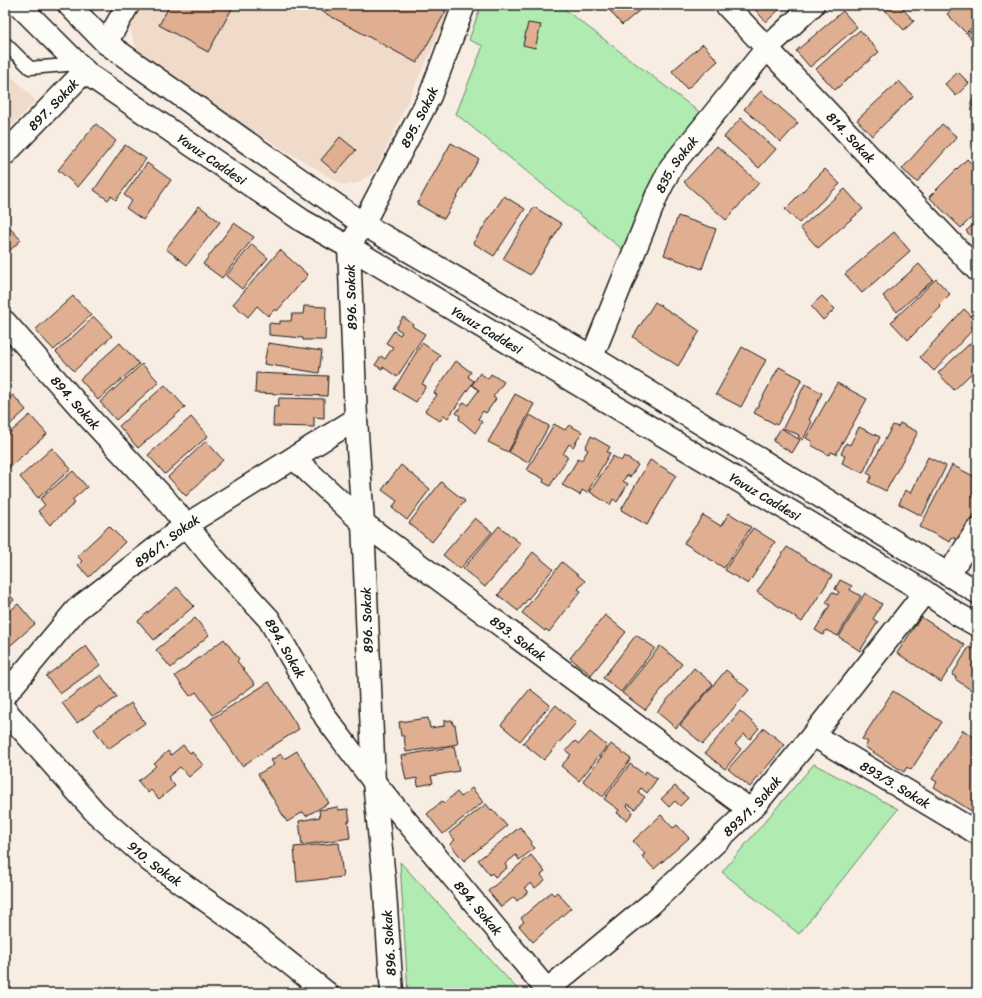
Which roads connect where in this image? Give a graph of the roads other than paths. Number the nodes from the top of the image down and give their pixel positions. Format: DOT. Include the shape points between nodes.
graph roads {
  1 [pos="19,5"];
  2 [pos="69,5"];
  3 [pos="128,5"];
  4 [pos="464,5"];
  5 [pos="726,5"];
  6 [pos="812,5"];
  7 [pos="5,43"];
  8 [pos="106,43"];
  9 [pos="767,48"];
  10 [pos="81,68"];
  11 [pos="5,154"];
  12 [pos="363,224"];
  13 [pos="349,247"];
  14 [pos="977,270"];
  15 [pos="5,322"];
  16 [pos="592,357"];
  17 [pos="356,419"];
  18 [pos="294,458"];
  19 [pos="363,524"];
  20 [pos="186,525"];
  21 [pos="977,530"];
  22 [pos="948,575"];
  23 [pos="925,592"];
  24 [pos="977,592"];
  25 [pos="977,625"];
  26 [pos="5,694"];
  27 [pos="5,710"];
  28 [pos="813,735"];
  29 [pos="374,782"];
  30 [pos="750,810"];
  31 [pos="977,833"];
  32 [pos="547,990"];
  33 [pos="327,993"];
  34 [pos="392,993"];
  1 -- 10 [label="street, Yavuz Caddesi"];
  2 -- 8 [label="street"];
  3 -- 8 [label="street"];
  4 -- 12 [label="street, 895. Sokak" via="430,96"];
  5 -- 9 [label="street, 814. Sokak"];
  6 -- 9 [label="street, 835. Sokak"];
  7 -- 10 [label="lane" via="30,68"];
  8 -- 12 [label="street"];
  9 -- 14 [label="street, 814. Sokak"];
  9 -- 16 [label="street, 835. Sokak" via="671,167 657,195"];
  10 -- 11 [label="street, 897. Sokak"];
  10 -- 13 [label="street, Yavuz Caddesi" via="303,221"];
  12 -- 13 [label="street, 895. Sokak"];
  12 -- 16 [label="street"];
  13 -- 17 [label="street, 896. Sokak"];
  13 -- 23 [label="street, Yavuz Caddesi"];
  15 -- 20 [label="street, 894. Sokak"];
  16 -- 22 [label="street"];
  17 -- 18 [label="street, 896/1. Sokak"];
  17 -- 19 [label="street, 896. Sokak"];
  18 -- 19 [label="street, 893. Sokak"];
  18 -- 20 [label="street, 896/1. Sokak"];
  19 -- 29 [label="street, 896. Sokak"];
  19 -- 30 [label="street, 893. Sokak"];
  20 -- 26 [label="street, 896/1. Sokak" via="76,610"];
  20 -- 29 [label="street, 894. Sokak" via="269,619 326,718"];
  21 -- 22 [label="street"];
  22 -- 24 [label="street"];
  23 -- 25 [label="street, Yavuz Caddesi"];
  23 -- 28 [label="street, 893/1. Sokak"];
  27 -- 33 [label="street, 910. Sokak" via="96,813 150,861 245,928"];
  28 -- 30 [label="street, 893/1. Sokak"];
  28 -- 31 [label="street, 893/3. Sokak"];
  29 -- 32 [label="street, 894. Sokak"];
  29 -- 34 [label="street, 896. Sokak"];
  30 -- 32 [label="street, 893/1. Sokak" via="651,904"];
}
